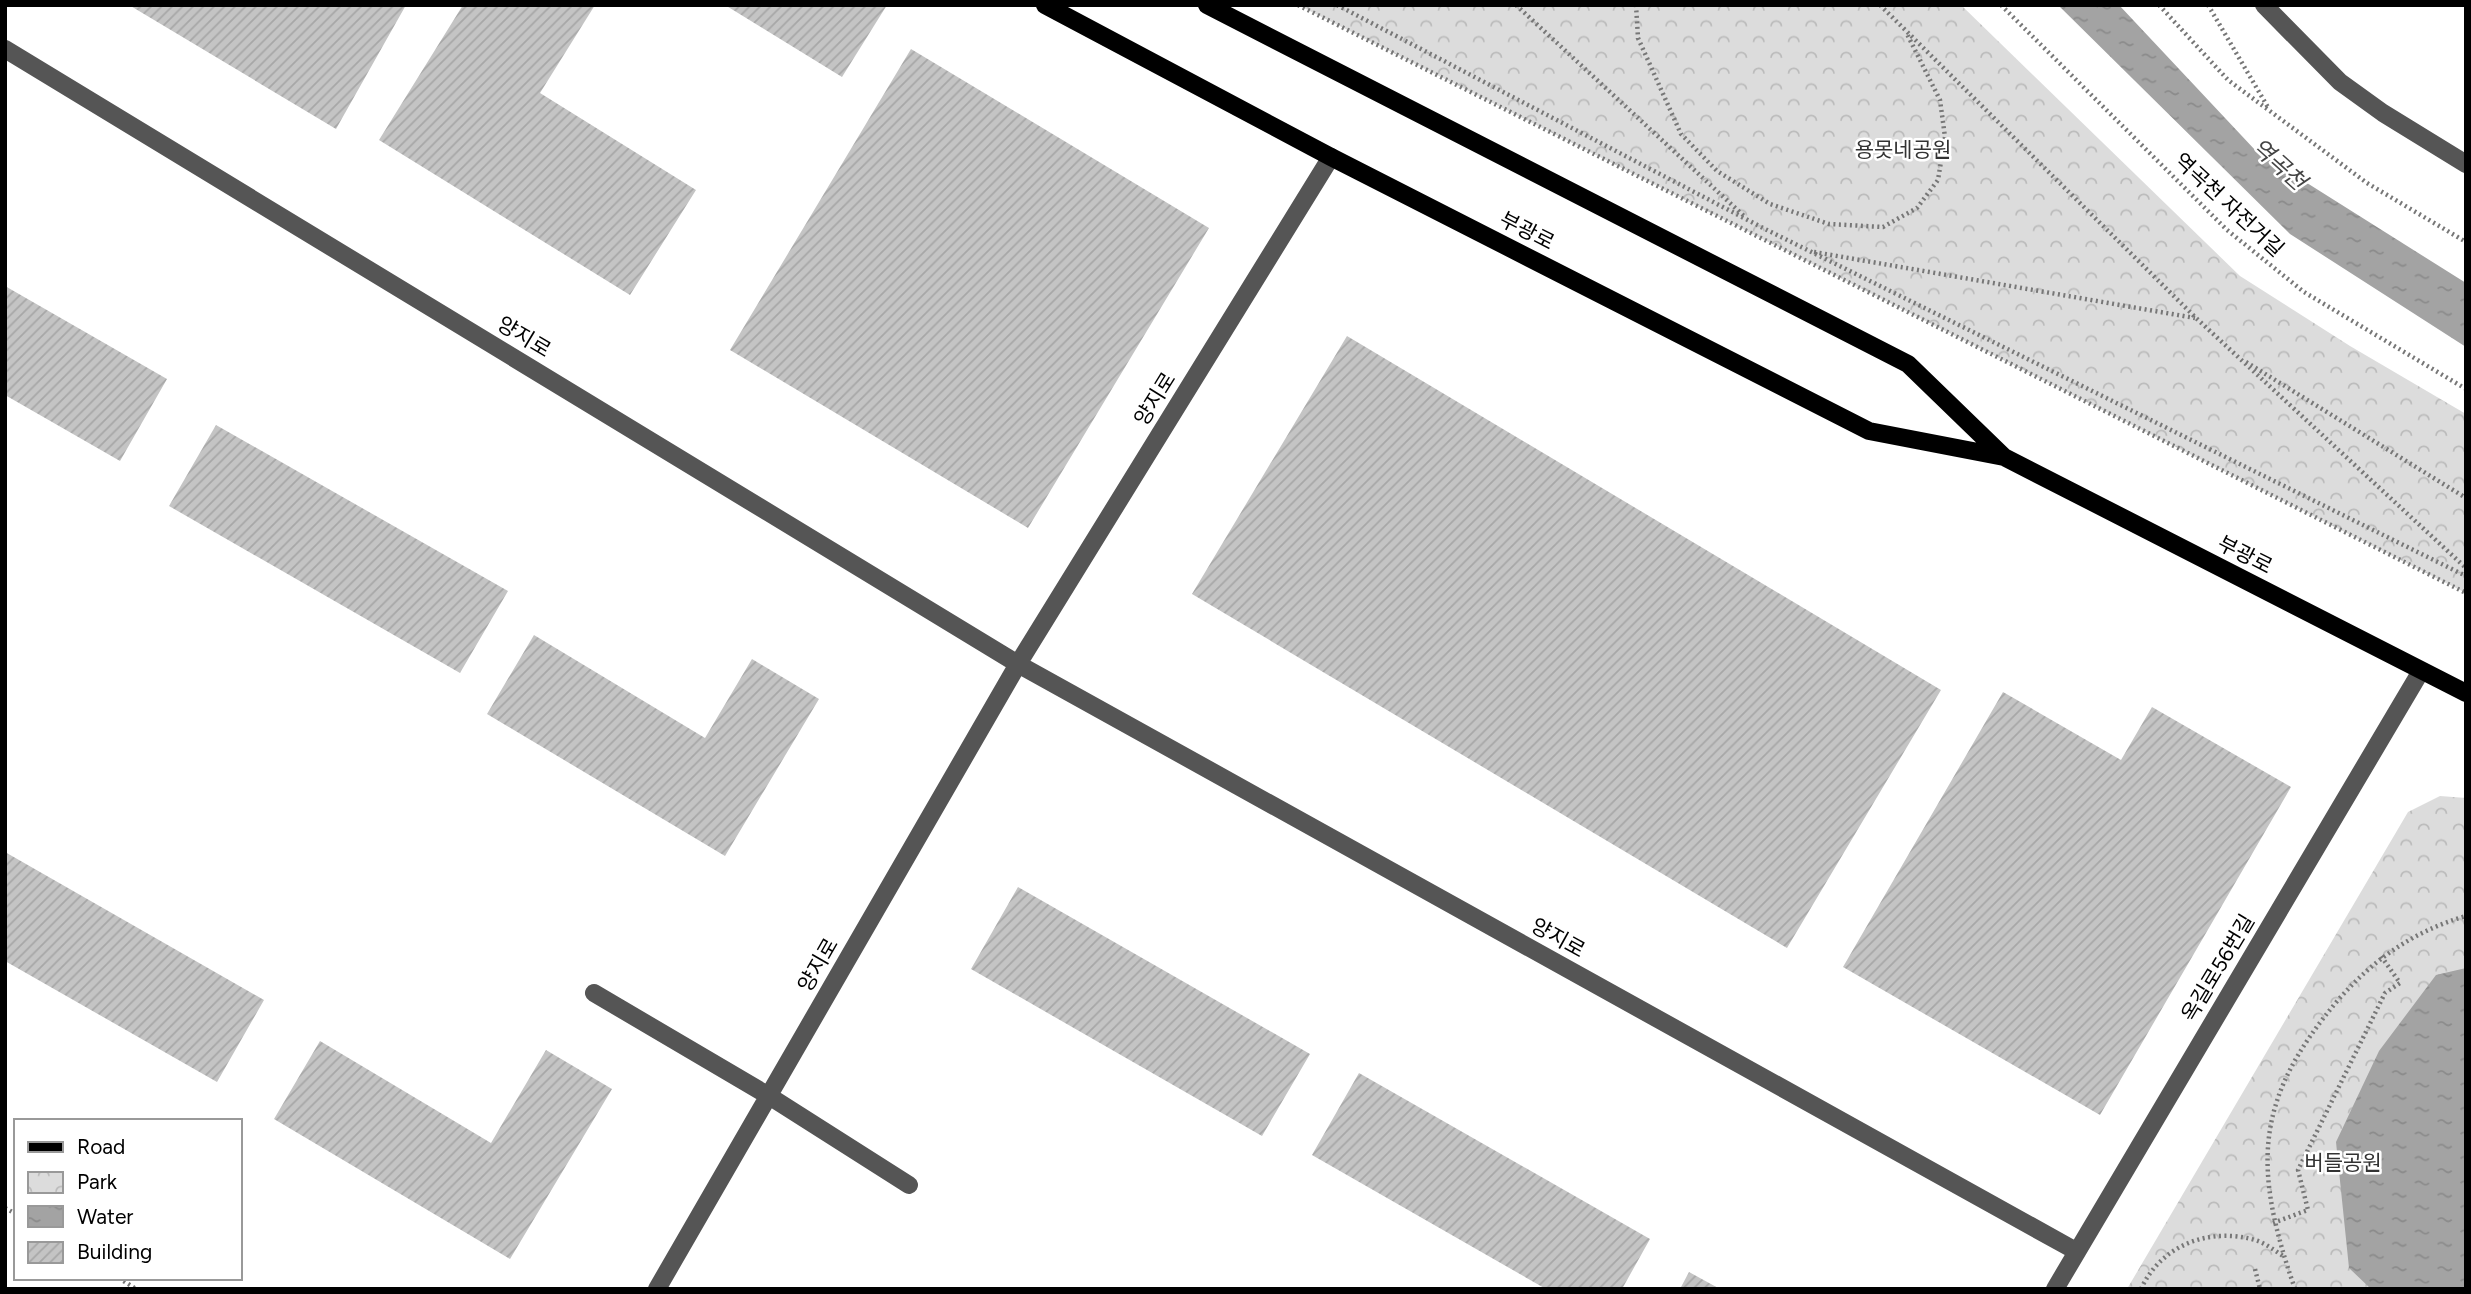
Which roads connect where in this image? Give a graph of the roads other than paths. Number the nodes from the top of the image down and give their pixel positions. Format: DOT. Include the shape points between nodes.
graph roads {
  1 [pos="1045,5"];
  2 [pos="1207,5"];
  3 [pos="2264,5"];
  4 [pos="5,49"];
  5 [pos="1331,157"];
  6 [pos="2466,164"];
  7 [pos="2004,457"];
  8 [pos="1018,664"];
  9 [pos="2421,671"];
  10 [pos="2466,693"];
  11 [pos="594,993"];
  12 [pos="769,1096"];
  13 [pos="909,1185"];
  14 [pos="2076,1251"];
  15 [pos="657,1289"];
  16 [pos="2055,1289"];
  1 -- 5 [label="main road, 부광로"];
  2 -- 7 [label="main road, 부광로" via="1908,363"];
  3 -- 6 [label="street" via="2340,82"];
  4 -- 8 [label="street, 양지로"];
  5 -- 7 [label="main road, 부광로" via="1869,431"];
  5 -- 8 [label="street, 양지로"];
  7 -- 9 [label="main road, 부광로"];
  8 -- 12 [label="street, 양지로"];
  8 -- 14 [label="street, 양지로"];
  9 -- 10 [label="main road, 부광로"];
  9 -- 14 [label="street, 옥길로56번길"];
  11 -- 12 [label="street"];
  12 -- 13 [label="street"];
  12 -- 15 [label="street, 양지로"];
  14 -- 16 [label="street, 옥길로56번길"];
}
